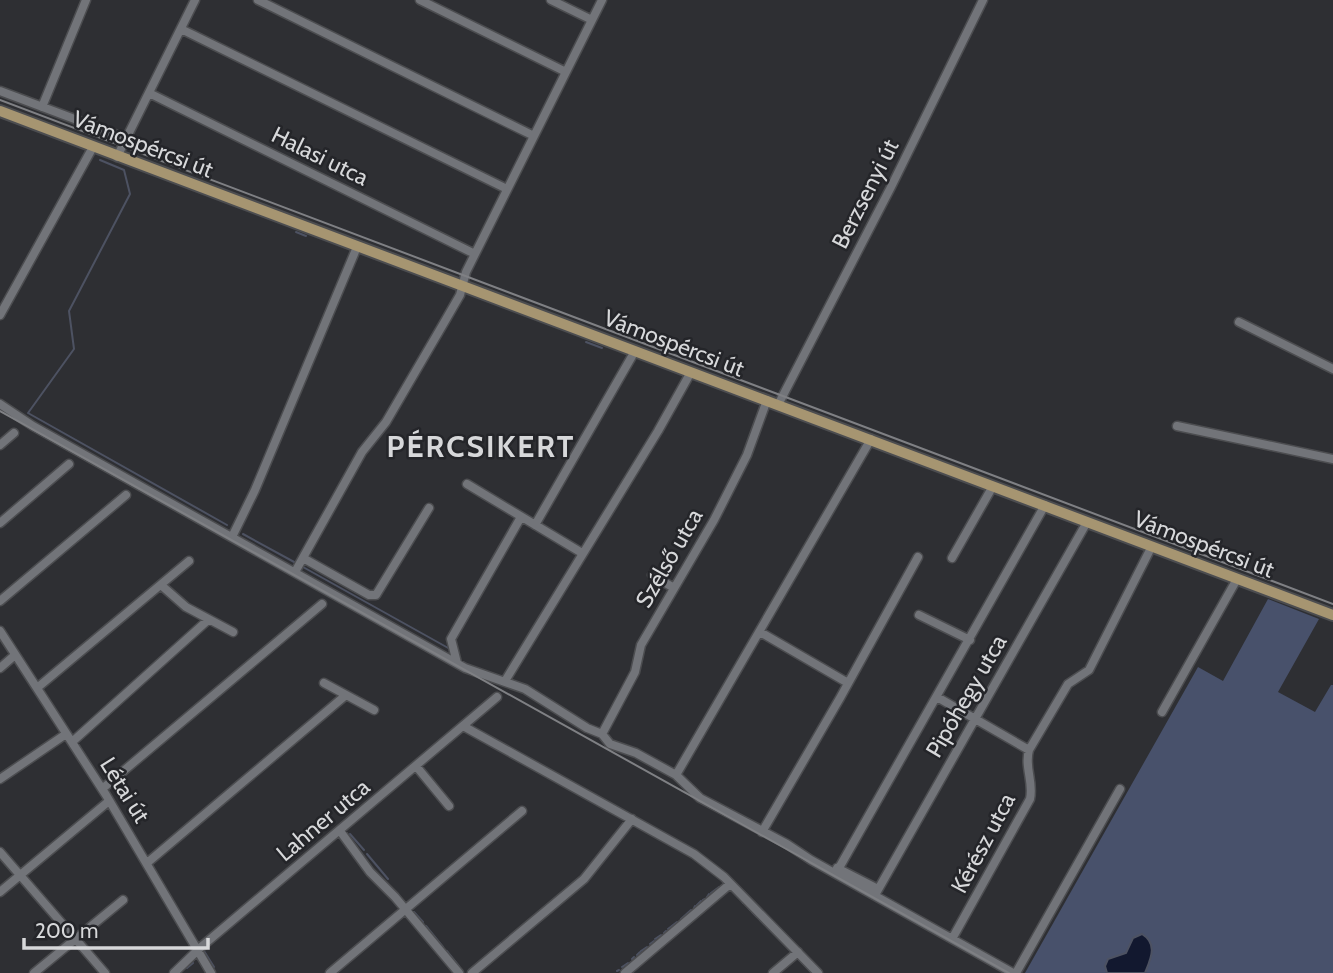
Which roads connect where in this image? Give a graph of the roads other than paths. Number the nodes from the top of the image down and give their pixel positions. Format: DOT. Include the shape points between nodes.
graph roads {
  1 [pos="86,0"];
  2 [pos="195,0"];
  3 [pos="258,0"];
  4 [pos="419,0"];
  5 [pos="551,0"];
  6 [pos="602,0"];
  7 [pos="983,0"];
  8 [pos="592,20"];
  9 [pos="181,29"];
  10 [pos="566,72"];
  11 [pos="0,92"];
  12 [pos="149,93"];
  13 [pos="42,107"];
  14 [pos="1,114"];
  15 [pos="534,136"];
  16 [pos="125,138"];
  17 [pos="93,147"];
  18 [pos="117,157"];
  19 [pos="507,189"];
  20 [pos="357,247"];
  21 [pos="475,254"];
  22 [pos="462,287"];
  23 [pos="0,315"];
  24 [pos="1239,322"];
  25 [pos="635,351"];
  26 [pos="1333,369"];
  27 [pos="691,372"];
  28 [pos="767,400"];
  29 [pos="0,404"];
  30 [pos="778,404"];
  31 [pos="1177,426"];
  32 [pos="14,433"];
  33 [pos="871,439"];
  34 [pos="0,445"];
  35 [pos="1333,459"];
  36 [pos="69,464"];
  37 [pos="467,484"];
  38 [pos="993,486"];
  39 [pos="126,495"];
  40 [pos="1045,505"];
  41 [pos="429,508"];
  42 [pos="522,517"];
  43 [pos="1087,522"];
  44 [pos="0,523"];
  45 [pos="535,525"];
  46 [pos="232,537"];
  47 [pos="1152,546"];
  48 [pos="582,553"];
  49 [pos="918,557"];
  50 [pos="303,558"];
  51 [pos="951,558"];
  52 [pos="189,561"];
  53 [pos="295,572"];
  54 [pos="652,575"];
  55 [pos="1237,579"];
  56 [pos="161,585"];
  57 [pos="674,588"];
  58 [pos="0,601"];
  59 [pos="322,604"];
  60 [pos="919,615"];
  61 [pos="1333,615"];
  62 [pos="208,620"];
  63 [pos="0,631"];
  64 [pos="233,632"];
  65 [pos="760,632"];
  66 [pos="970,640"];
  67 [pos="15,655"];
  68 [pos="457,663"];
  69 [pos="0,668"];
  70 [pos="505,681"];
  71 [pos="324,683"];
  72 [pos="848,683"];
  73 [pos="37,688"];
  74 [pos="346,695"];
  75 [pos="497,697"];
  76 [pos="937,697"];
  77 [pos="374,710"];
  78 [pos="1162,712"];
  79 [pos="975,718"];
  80 [pos="463,726"];
  81 [pos="66,733"];
  82 [pos="601,734"];
  83 [pos="72,742"];
  84 [pos="1030,750"];
  85 [pos="416,766"];
  86 [pos="676,775"];
  87 [pos="0,779"];
  88 [pos="102,789"];
  89 [pos="1121,789"];
  90 [pos="109,801"];
  91 [pos="449,806"];
  92 [pos="522,811"];
  93 [pos="632,819"];
  94 [pos="340,831"];
  95 [pos="762,832"];
  96 [pos="0,852"];
  97 [pos="147,863"];
  98 [pos="823,867"];
  99 [pos="839,868"];
  100 [pos="20,876"];
  101 [pos="730,884"];
  102 [pos="0,892"];
  103 [pos="876,892"];
  104 [pos="123,900"];
  105 [pos="405,910"];
  106 [pos="75,939"];
  107 [pos="952,939"];
  108 [pos="198,951"];
  109 [pos="798,952"];
  110 [pos="34,973"];
  111 [pos="105,973"];
  112 [pos="174,973"];
  113 [pos="211,973"];
  114 [pos="330,973"];
  115 [pos="459,973"];
  116 [pos="472,973"];
  117 [pos="625,973"];
  118 [pos="773,973"];
  119 [pos="818,973"];
  120 [pos="1015,973"];
  1 -- 13 [label="street"];
  2 -- 9 [label="street"];
  3 -- 15 [label="street"];
  4 -- 10 [label="street"];
  5 -- 8 [label="street"];
  6 -- 8 [label="street"];
  7 -- 30 [label="street, Berzsenyi út"];
  8 -- 10 [label="street"];
  9 -- 12 [label="street"];
  9 -- 19 [label="street"];
  10 -- 15 [label="street"];
  11 -- 13 [label="street, Vámospércsi út"];
  12 -- 16 [label="street"];
  12 -- 21 [label="street, Halasi utca"];
  13 -- 16 [label="street, Vámospércsi út"];
  14 -- 17 [label="main road, Vámospércsi út"];
  15 -- 19 [label="street"];
  16 -- 18 [label="street"];
  17 -- 18 [label="main road, Vámospércsi út"];
  17 -- 23 [label="street"];
  18 -- 20 [label="main road, Vámospércsi út"];
  19 -- 21 [label="street"];
  20 -- 22 [label="main road, Vámospércsi út"];
  20 -- 46 [label="street"];
  21 -- 22 [label="street"];
  22 -- 25 [label="main road, Vámospércsi út"];
  22 -- 50 [label="street"];
  24 -- 26 [label="street"];
  25 -- 27 [label="main road, Vámospércsi út"];
  25 -- 45 [label="street"];
  27 -- 28 [label="main road, Vámospércsi út"];
  27 -- 48 [label="street"];
  28 -- 30 [label="main road, Vámospércsi út"];
  28 -- 57 [label="street, Szélső utca" via="748,453"];
  29 -- 46 [label="street"];
  30 -- 33 [label="main road, Vámospércsi út"];
  31 -- 35 [label="street"];
  32 -- 34 [label="street"];
  33 -- 38 [label="main road, Vámospércsi út"];
  33 -- 65 [label="street"];
  36 -- 44 [label="street"];
  37 -- 42 [label="street"];
  38 -- 40 [label="main road, Vámospércsi út"];
  38 -- 51 [label="street"];
  39 -- 58 [label="street"];
  40 -- 43 [label="main road, Vámospércsi út"];
  40 -- 66 [label="street"];
  41 -- 50 [label="street" via="376,595"];
  42 -- 45 [label="street"];
  42 -- 68 [label="street" via="451,639"];
  43 -- 47 [label="main road, Vámospércsi út"];
  43 -- 79 [label="street, Pipóhegy utca"];
  45 -- 48 [label="street"];
  46 -- 53 [label="street"];
  47 -- 55 [label="main road, Vámospércsi út"];
  47 -- 84 [label="street" via="1089,670 1068,684"];
  48 -- 70 [label="street"];
  49 -- 72 [label="street"];
  50 -- 53 [label="street"];
  52 -- 56 [label="street"];
  53 -- 68 [label="street"];
  54 -- 57 [label="street"];
  55 -- 61 [label="main road, Vámospércsi út"];
  55 -- 78 [label="street"];
  56 -- 62 [label="street"];
  56 -- 73 [label="street"];
  57 -- 82 [label="street, Szélső utca" via="642,643 635,672"];
  59 -- 88 [label="street"];
  60 -- 66 [label="street"];
  62 -- 64 [label="street"];
  62 -- 83 [label="street"];
  63 -- 67 [label="street, Létai út"];
  65 -- 72 [label="street"];
  65 -- 86 [label="street"];
  66 -- 76 [label="street"];
  67 -- 69 [label="street"];
  67 -- 73 [label="street, Létai út"];
  68 -- 70 [label="street"];
  70 -- 82 [label="street"];
  71 -- 74 [label="street"];
  72 -- 95 [label="street"];
  73 -- 81 [label="street, Létai út"];
  74 -- 77 [label="street"];
  74 -- 97 [label="street"];
  75 -- 80 [label="street, Lahner utca"];
  76 -- 79 [label="street"];
  76 -- 99 [label="street"];
  79 -- 84 [label="street"];
  79 -- 103 [label="street, Pipóhegy utca"];
  80 -- 85 [label="street, Lahner utca"];
  80 -- 93 [label="street"];
  81 -- 83 [label="street, Létai út"];
  81 -- 87 [label="street"];
  82 -- 86 [label="street" via="613,746"];
  83 -- 88 [label="street, Létai út"];
  84 -- 107 [label="street, Kérész utca" via="1030,801"];
  85 -- 91 [label="street"];
  85 -- 94 [label="street, Lahner utca"];
  86 -- 95 [label="street" via="694,794"];
  88 -- 90 [label="street, Létai út"];
  89 -- 120 [label="street"];
  90 -- 97 [label="street, Létai út"];
  90 -- 100 [label="street"];
  92 -- 105 [label="street"];
  93 -- 101 [label="street" via="691,852"];
  93 -- 116 [label="street" via="584,879"];
  94 -- 105 [label="street"];
  94 -- 108 [label="street, Lahner utca"];
  95 -- 98 [label="street"];
  96 -- 100 [label="street"];
  97 -- 108 [label="street, Létai út"];
  98 -- 99 [label="street"];
  98 -- 103 [label="street"];
  99 -- 103 [label="street"];
  100 -- 102 [label="street"];
  100 -- 106 [label="street"];
  101 -- 109 [label="street"];
  101 -- 117 [label="street"];
  103 -- 107 [label="street"];
  104 -- 106 [label="street"];
  105 -- 114 [label="street"];
  105 -- 115 [label="street"];
  106 -- 110 [label="street"];
  106 -- 111 [label="street"];
  107 -- 120 [label="street"];
  108 -- 112 [label="street, Lahner utca"];
  108 -- 113 [label="street, Létai út"];
  109 -- 118 [label="street"];
  109 -- 119 [label="street"];
}
